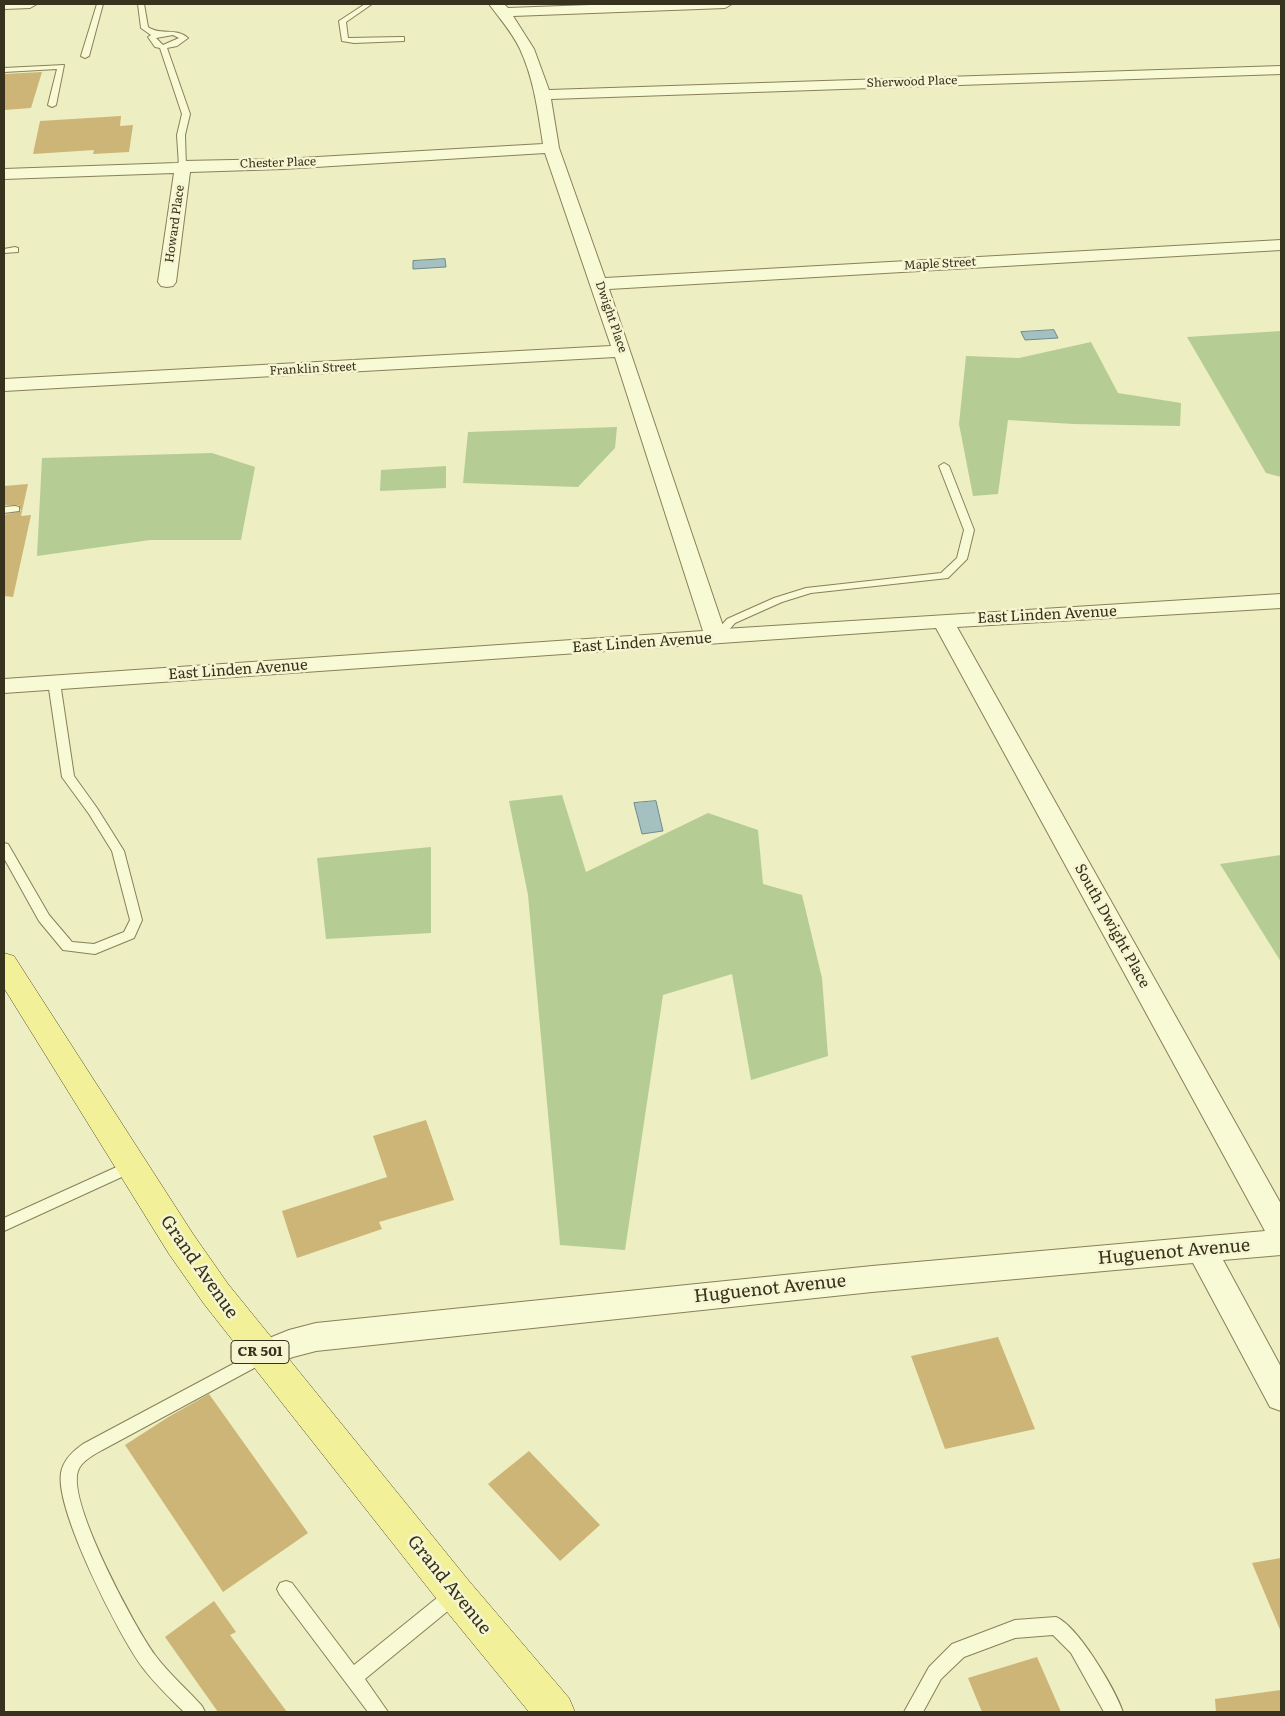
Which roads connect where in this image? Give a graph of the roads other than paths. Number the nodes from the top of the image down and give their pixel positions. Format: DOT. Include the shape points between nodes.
graph roads {
  1 [pos="30,4"];
  2 [pos="100,4"];
  3 [pos="141,4"];
  4 [pos="369,4"];
  5 [pos="725,4"];
  6 [pos="4,5"];
  7 [pos="500,8"];
  8 [pos="157,34"];
  9 [pos="401,39"];
  10 [pos="163,47"];
  11 [pos="85,56"];
  12 [pos="4,70"];
  13 [pos="1281,70"];
  14 [pos="543,95"];
  15 [pos="52,105"];
  16 [pos="551,148"];
  17 [pos="183,166"];
  18 [pos="4,174"];
  19 [pos="1281,245"];
  20 [pos="4,250"];
  21 [pos="15,250"];
  22 [pos="167,282"];
  23 [pos="599,284"];
  24 [pos="622,350"];
  25 [pos="4,385"];
  26 [pos="944,466"];
  27 [pos="15,509"];
  28 [pos="4,510"];
  29 [pos="1281,601"];
  30 [pos="943,622"];
  31 [pos="716,638"];
  32 [pos="54,682"];
  33 [pos="4,686"];
  34 [pos="4,847"];
  35 [pos="4,964"];
  36 [pos="132,1166"];
  37 [pos="4,1225"];
  38 [pos="1281,1232"];
  39 [pos="1281,1242"];
  40 [pos="1201,1249"];
  41 [pos="263,1355"];
  42 [pos="1281,1397"];
  43 [pos="286,1589"];
  44 [pos="456,1594"];
  45 [pos="353,1677"];
  46 [pos="196,1712"];
  47 [pos="379,1712"];
  48 [pos="555,1712"];
  49 [pos="913,1712"];
  50 [pos="1114,1712"];
  1 -- 6 [label="street"];
  2 -- 11 [label="lane"];
  3 -- 8 [label="lane" via="144,28"];
  4 -- 9 [label="lane" via="342,21 345,39 354,42"];
  5 -- 7 [label="street"];
  7 -- 14 [label="street, Dwight Place" via="527,49"];
  8 -- 10 [label="lane" via="152,37"];
  8 -- 10 [label="lane" via="168,32 184,38"];
  10 -- 17 [label="lane" via="186,114 181,135"];
  12 -- 15 [label="lane" via="60,68"];
  13 -- 14 [label="street, Sherwood Place"];
  14 -- 16 [label="street, Dwight Place"];
  16 -- 17 [label="street, Chester Place" via="283,164"];
  16 -- 23 [label="street, Dwight Place"];
  17 -- 18 [label="street, Chester Place"];
  17 -- 22 [label="street, Howard Place"];
  19 -- 23 [label="street, Maple Street"];
  20 -- 21 [label="lane"];
  23 -- 24 [label="street, Dwight Place"];
  24 -- 25 [label="street, Franklin Street"];
  24 -- 31 [label="street, Dwight Place"];
  26 -- 31 [label="lane" via="969,530 962,560 944,576 810,590 731,621"];
  27 -- 28 [label="lane"];
  29 -- 30 [label="street, East Linden Avenue"];
  30 -- 31 [label="street, East Linden Avenue"];
  30 -- 38 [label="street, South Dwight Place"];
  31 -- 32 [label="street, East Linden Avenue"];
  32 -- 33 [label="street, East Linden Avenue"];
  32 -- 34 [label="lane" via="68,777 118,851 136,920 129,935 96,949 68,947 44,918"];
  35 -- 36 [label="main road, Grand Avenue / CR 501"];
  36 -- 37 [label="lane"];
  36 -- 41 [label="main road, Grand Avenue / CR 501" via="196,1267"];
  39 -- 40 [label="street, Huguenot Avenue"];
  40 -- 41 [label="street, Huguenot Avenue" via="872,1278 316,1337"];
  40 -- 42 [label="street"];
  41 -- 44 [label="main road, Grand Avenue / CR 501"];
  41 -- 46 [label="lane" via="80,1454 68,1473 68,1491 78,1522 114,1600 143,1654"];
  43 -- 45 [label="lane"];
  44 -- 45 [label="lane"];
  44 -- 48 [label="main road, Grand Avenue / CR 501"];
  45 -- 47 [label="lane"];
  49 -- 50 [label="lane" via="935,1673 958,1650 1015,1630 1056,1626 1077,1647"];
}
